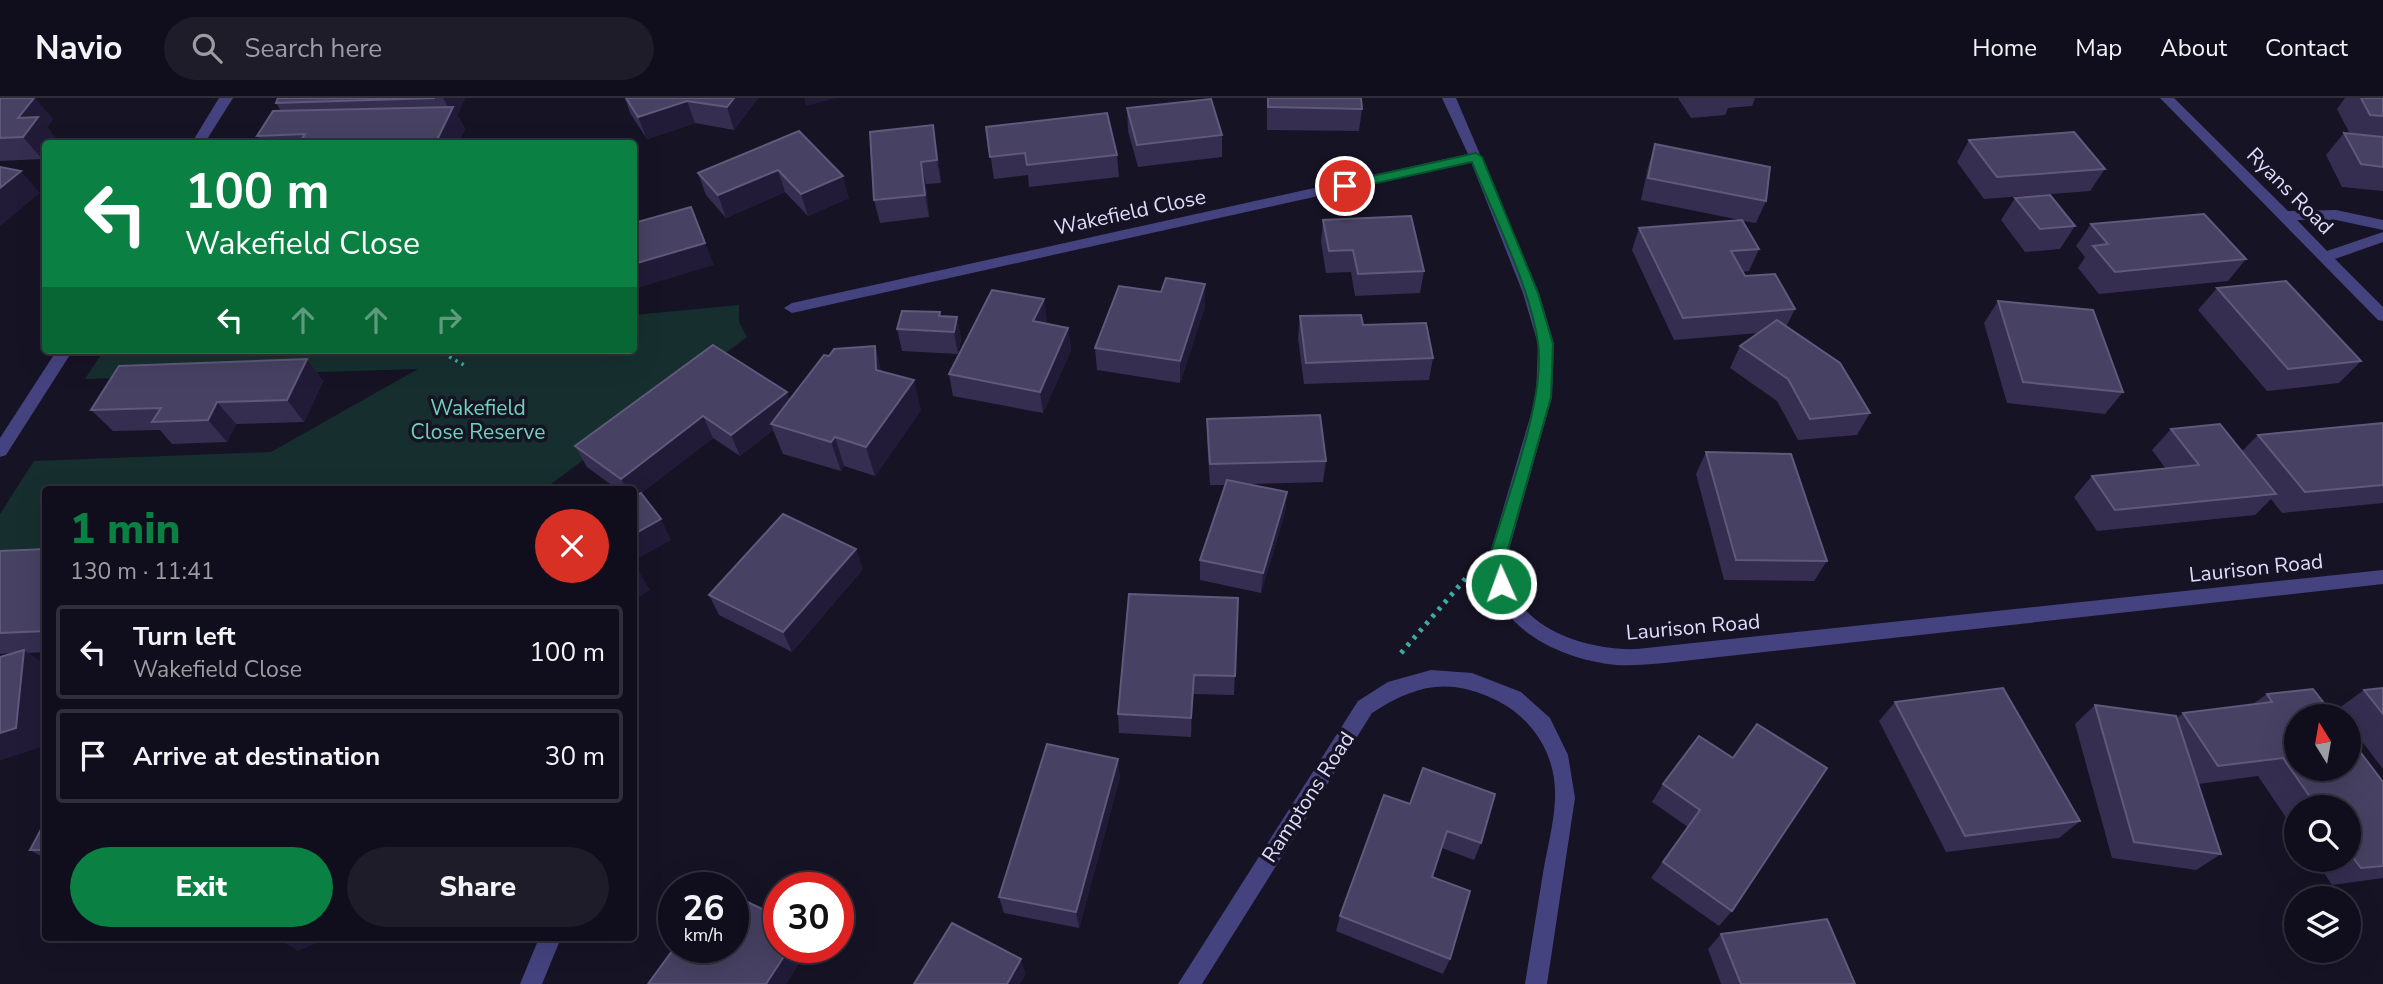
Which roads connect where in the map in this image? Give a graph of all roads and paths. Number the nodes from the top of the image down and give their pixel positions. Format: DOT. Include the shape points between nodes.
graph roads {
  1 [pos="226,98"];
  2 [pos="1449,98"];
  3 [pos="2167,98"];
  4 [pos="200,140"];
  5 [pos="1476,157"];
  6 [pos="2287,216"];
  7 [pos="2383,225"];
  8 [pos="2383,237"];
  9 [pos="2326,257"];
  10 [pos="792,308"];
  11 [pos="2383,316"];
  12 [pos="62,354"];
  13 [pos="444,354"];
  14 [pos="464,365"];
  15 [pos="0,452"];
  16 [pos="1498,556"];
  17 [pos="2383,577"];
  18 [pos="1395,688"];
  19 [pos="549,941"];
  20 [pos="530,984"];
  21 [pos="1189,984"];
  22 [pos="1536,984"];
  1 -- 4 [label="street"];
  2 -- 5 [label="street, Laurison Road"];
  3 -- 6 [label="street, Ryans Road"];
  5 -- 10 [label="street, Wakefield Close"];
  5 -- 16 [label="street, Laurison Road" via="1531,293 1546,344 1544,397"];
  6 -- 7 [label="street" via="2336,215"];
  6 -- 9 [label="street, Ryans Road"];
  8 -- 9 [label="street"];
  9 -- 11 [label="street, Ryans Road"];
  12 -- 15 [label="street"];
  13 -- 14 [label="path"];
  16 -- 17 [label="street, Laurison Road" via="1501,584 1516,612 1571,647 1612,657"];
  16 -- 18 [label="path" via="1467,577 1399,656"];
  18 -- 21 [label="street, Ramptons Road" via="1365,707"];
  18 -- 22 [label="street, Ramptons Road" via="1431,678 1472,681 1514,698 1543,724 1558,755 1565,797"];
  19 -- 20 [label="street"];
}
